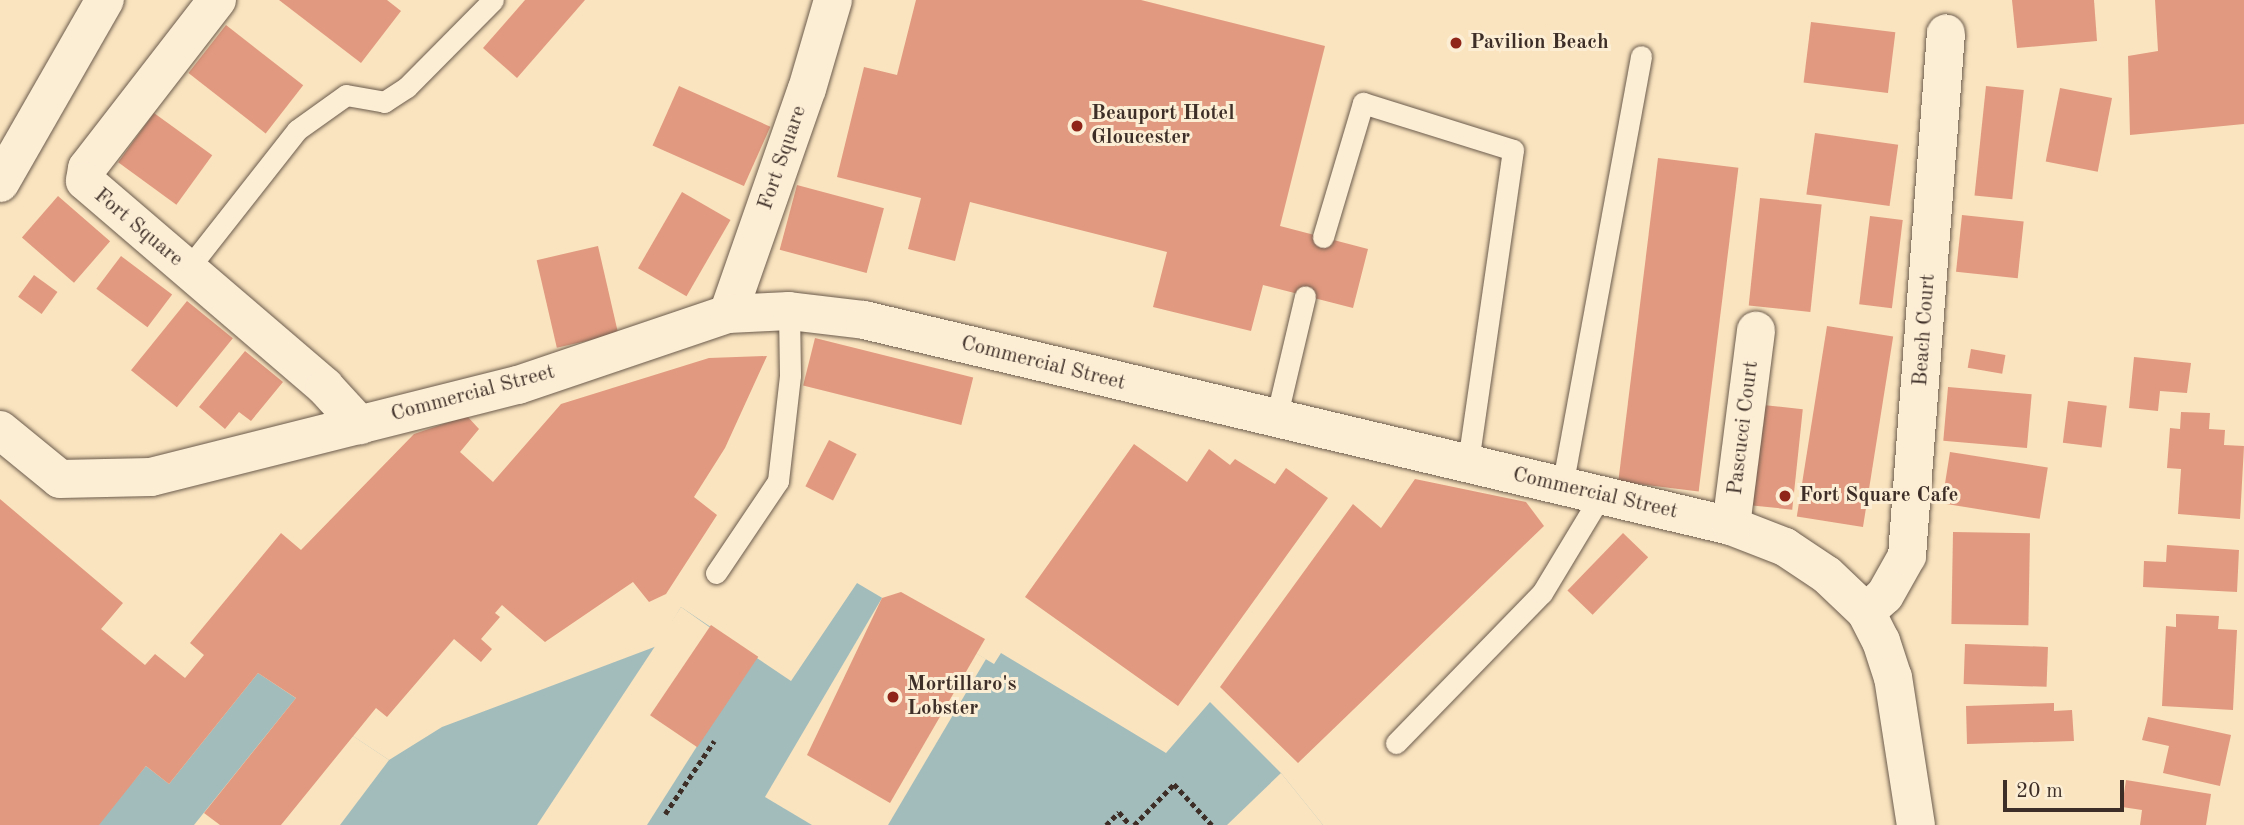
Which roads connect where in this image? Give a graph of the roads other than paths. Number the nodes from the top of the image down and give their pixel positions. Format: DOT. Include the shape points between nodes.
graph roads {
  1 [pos="105,0"];
  2 [pos="217,0"];
  3 [pos="493,0"];
  4 [pos="833,0"];
  5 [pos="1946,33"];
  6 [pos="1641,55"];
  7 [pos="0,183"];
  8 [pos="1323,237"];
  9 [pos="187,270"];
  10 [pos="1305,296"];
  11 [pos="789,311"];
  12 [pos="728,314"];
  13 [pos="1756,331"];
  14 [pos="1276,419"];
  15 [pos="360,425"];
  16 [pos="0,430"];
  17 [pos="1468,464"];
  18 [pos="1562,487"];
  19 [pos="1600,497"];
  20 [pos="1731,526"];
  21 [pos="716,573"];
  22 [pos="1866,612"];
  23 [pos="1396,743"];
  24 [pos="1916,825"];
  1 -- 7 [label="street"];
  2 -- 9 [label="street, Fort Square" via="84,177"];
  3 -- 9 [label="lane" via="407,87 384,102 346,94 297,130"];
  4 -- 12 [label="street, Fort Square" via="807,89"];
  5 -- 22 [label="street, Beach Court" via="1907,556 1885,595"];
  6 -- 18 [label="lane"];
  8 -- 17 [label="lane" via="1363,103 1513,150"];
  9 -- 15 [label="street, Fort Square" via="325,387"];
  10 -- 14 [label="lane"];
  11 -- 12 [label="street, Commercial Street"];
  11 -- 14 [label="street, Commercial Street" via="864,320"];
  11 -- 21 [label="lane" via="790,375 778,481"];
  12 -- 15 [label="street, Commercial Street" via="518,385"];
  13 -- 20 [label="street, Pascucci Court"];
  14 -- 17 [label="street, Commercial Street"];
  15 -- 16 [label="street, Commercial Street" via="151,477 60,479"];
  17 -- 18 [label="street, Commercial Street"];
  18 -- 19 [label="street, Commercial Street"];
  19 -- 20 [label="street, Commercial Street"];
  19 -- 23 [label="lane" via="1542,593"];
  20 -- 22 [label="street, Commercial Street" via="1785,547 1827,575"];
  22 -- 24 [label="street, Commercial Street" via="1893,677"];
}
